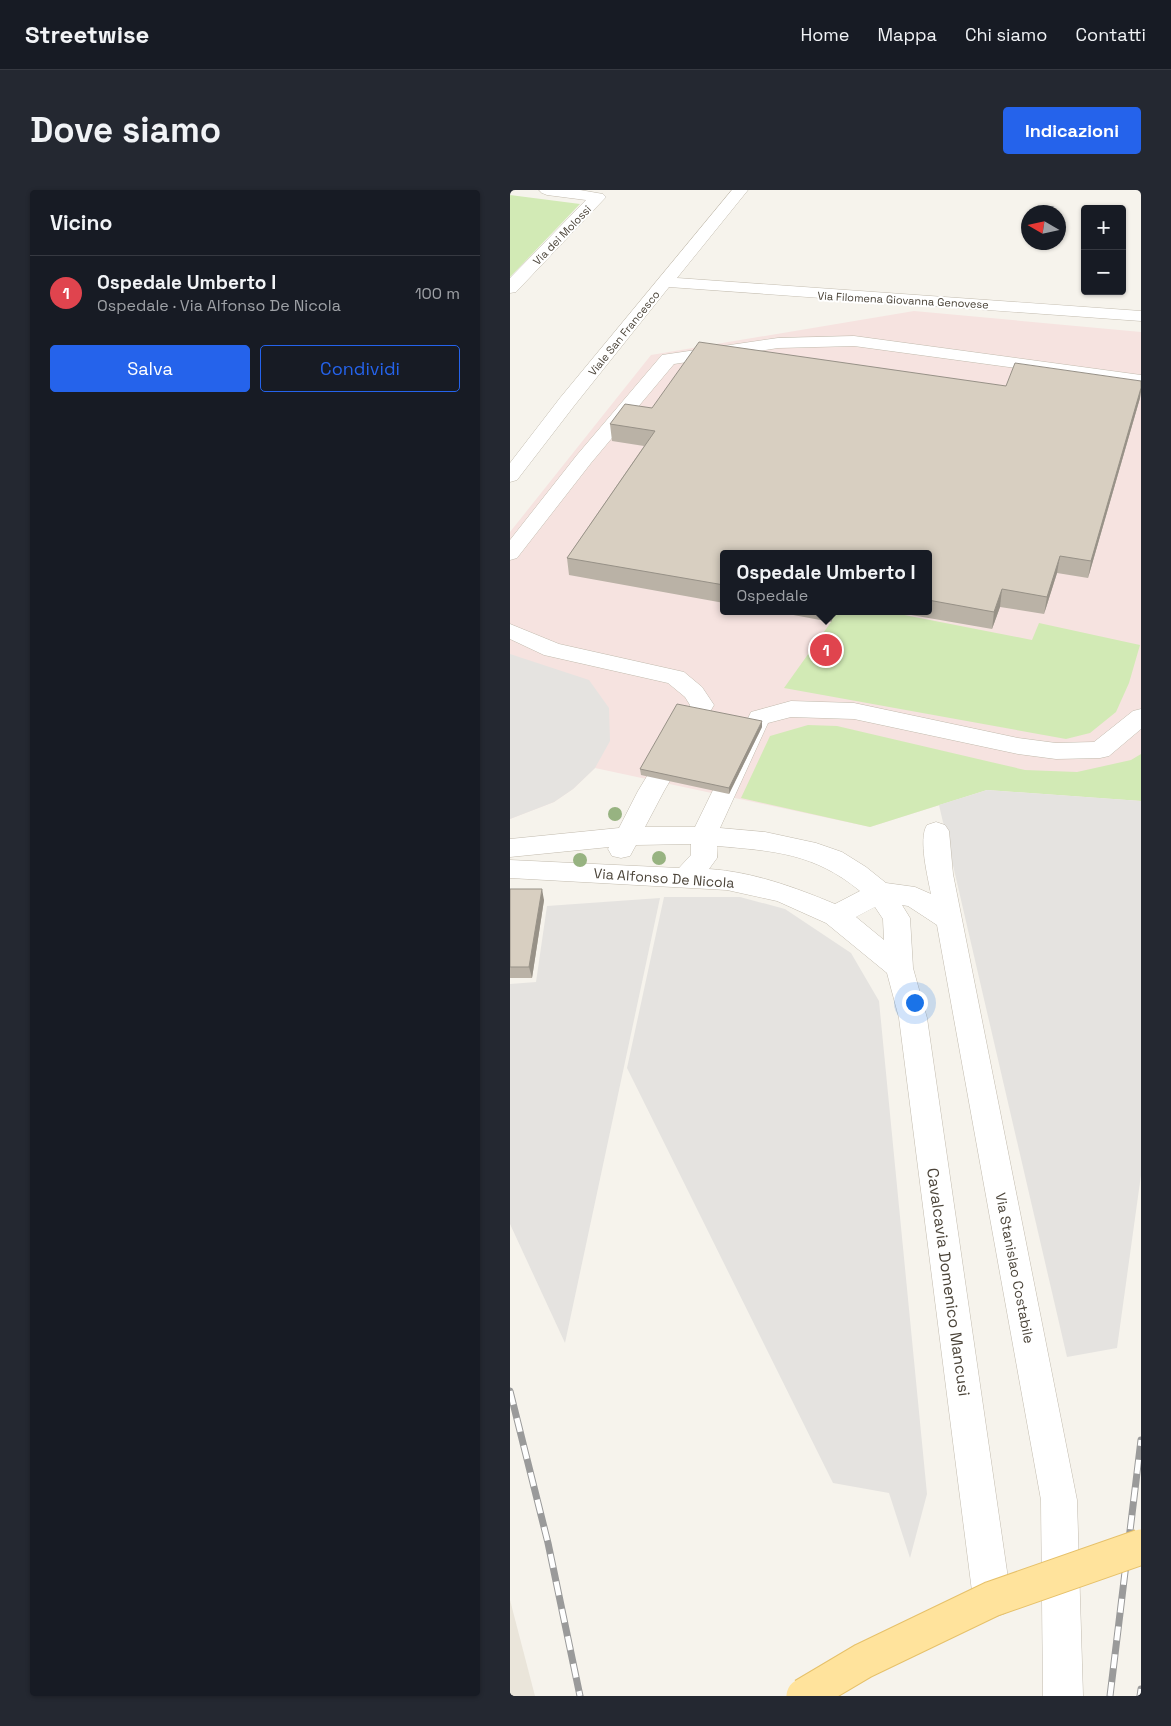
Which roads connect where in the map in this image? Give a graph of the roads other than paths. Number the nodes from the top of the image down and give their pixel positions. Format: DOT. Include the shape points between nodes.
graph roads {
  1 [pos="547,190"];
  2 [pos="740,190"];
  3 [pos="666,282"];
  4 [pos="510,288"];
  5 [pos="1141,316"];
  6 [pos="1141,380"];
  7 [pos="510,476"];
  8 [pos="510,554"];
  9 [pos="510,631"];
  10 [pos="1141,717"];
  11 [pos="936,831"];
  12 [pos="628,836"];
  13 [pos="704,836"];
  14 [pos="510,848"];
  15 [pos="510,869"];
  16 [pos="620,875"];
  17 [pos="686,877"];
  18 [pos="879,892"];
  19 [pos="836,916"];
  20 [pos="950,920"];
  21 [pos="899,968"];
  22 [pos="1141,1547"];
  23 [pos="992,1599"];
  24 [pos="804,1696"];
  25 [pos="1063,1696"];
  1 -- 4 [label="street, Via dei Molossi" via="598,197"];
  2 -- 3 [label="street, Viale San Francesco"];
  3 -- 5 [label="street, Via Filomena Giovanna Genovese" via="794,294 930,300"];
  3 -- 7 [label="street, Viale San Francesco"];
  6 -- 8 [label="street" via="854,341 778,343 668,359"];
  9 -- 12 [label="street" via="552,650 676,677 694,692 702,705"];
  10 -- 13 [label="street" via="1100,750 1056,751 854,711 791,709 758,718"];
  11 -- 20 [label="street, Via Stanislao Costabile" via="940,874"];
  12 -- 13 [label="street"];
  12 -- 14 [label="street"];
  12 -- 16 [label="street" via="618,856"];
  13 -- 17 [label="street" via="704,858"];
  13 -- 18 [label="street" via="765,841 807,850 833,859"];
  15 -- 16 [label="street, Via Alfonso De Nicola"];
  16 -- 17 [label="street, Via Alfonso De Nicola"];
  17 -- 19 [label="street, Via Alfonso De Nicola" via="728,880 783,893"];
  18 -- 19 [label="street"];
  18 -- 20 [label="street" via="915,897"];
  18 -- 21 [label="street" via="896,918"];
  19 -- 21 [label="street, Via Alfonso De Nicola"];
  20 -- 25 [label="street, Via Stanislao Costabile" via="1059,1500"];
  21 -- 23 [label="street, Cavalcavia Domenico Mancusi" via="913,1018"];
  22 -- 23 [label="main road, bridge"];
  23 -- 24 [label="main road, bridge" via="863,1661"];
}
